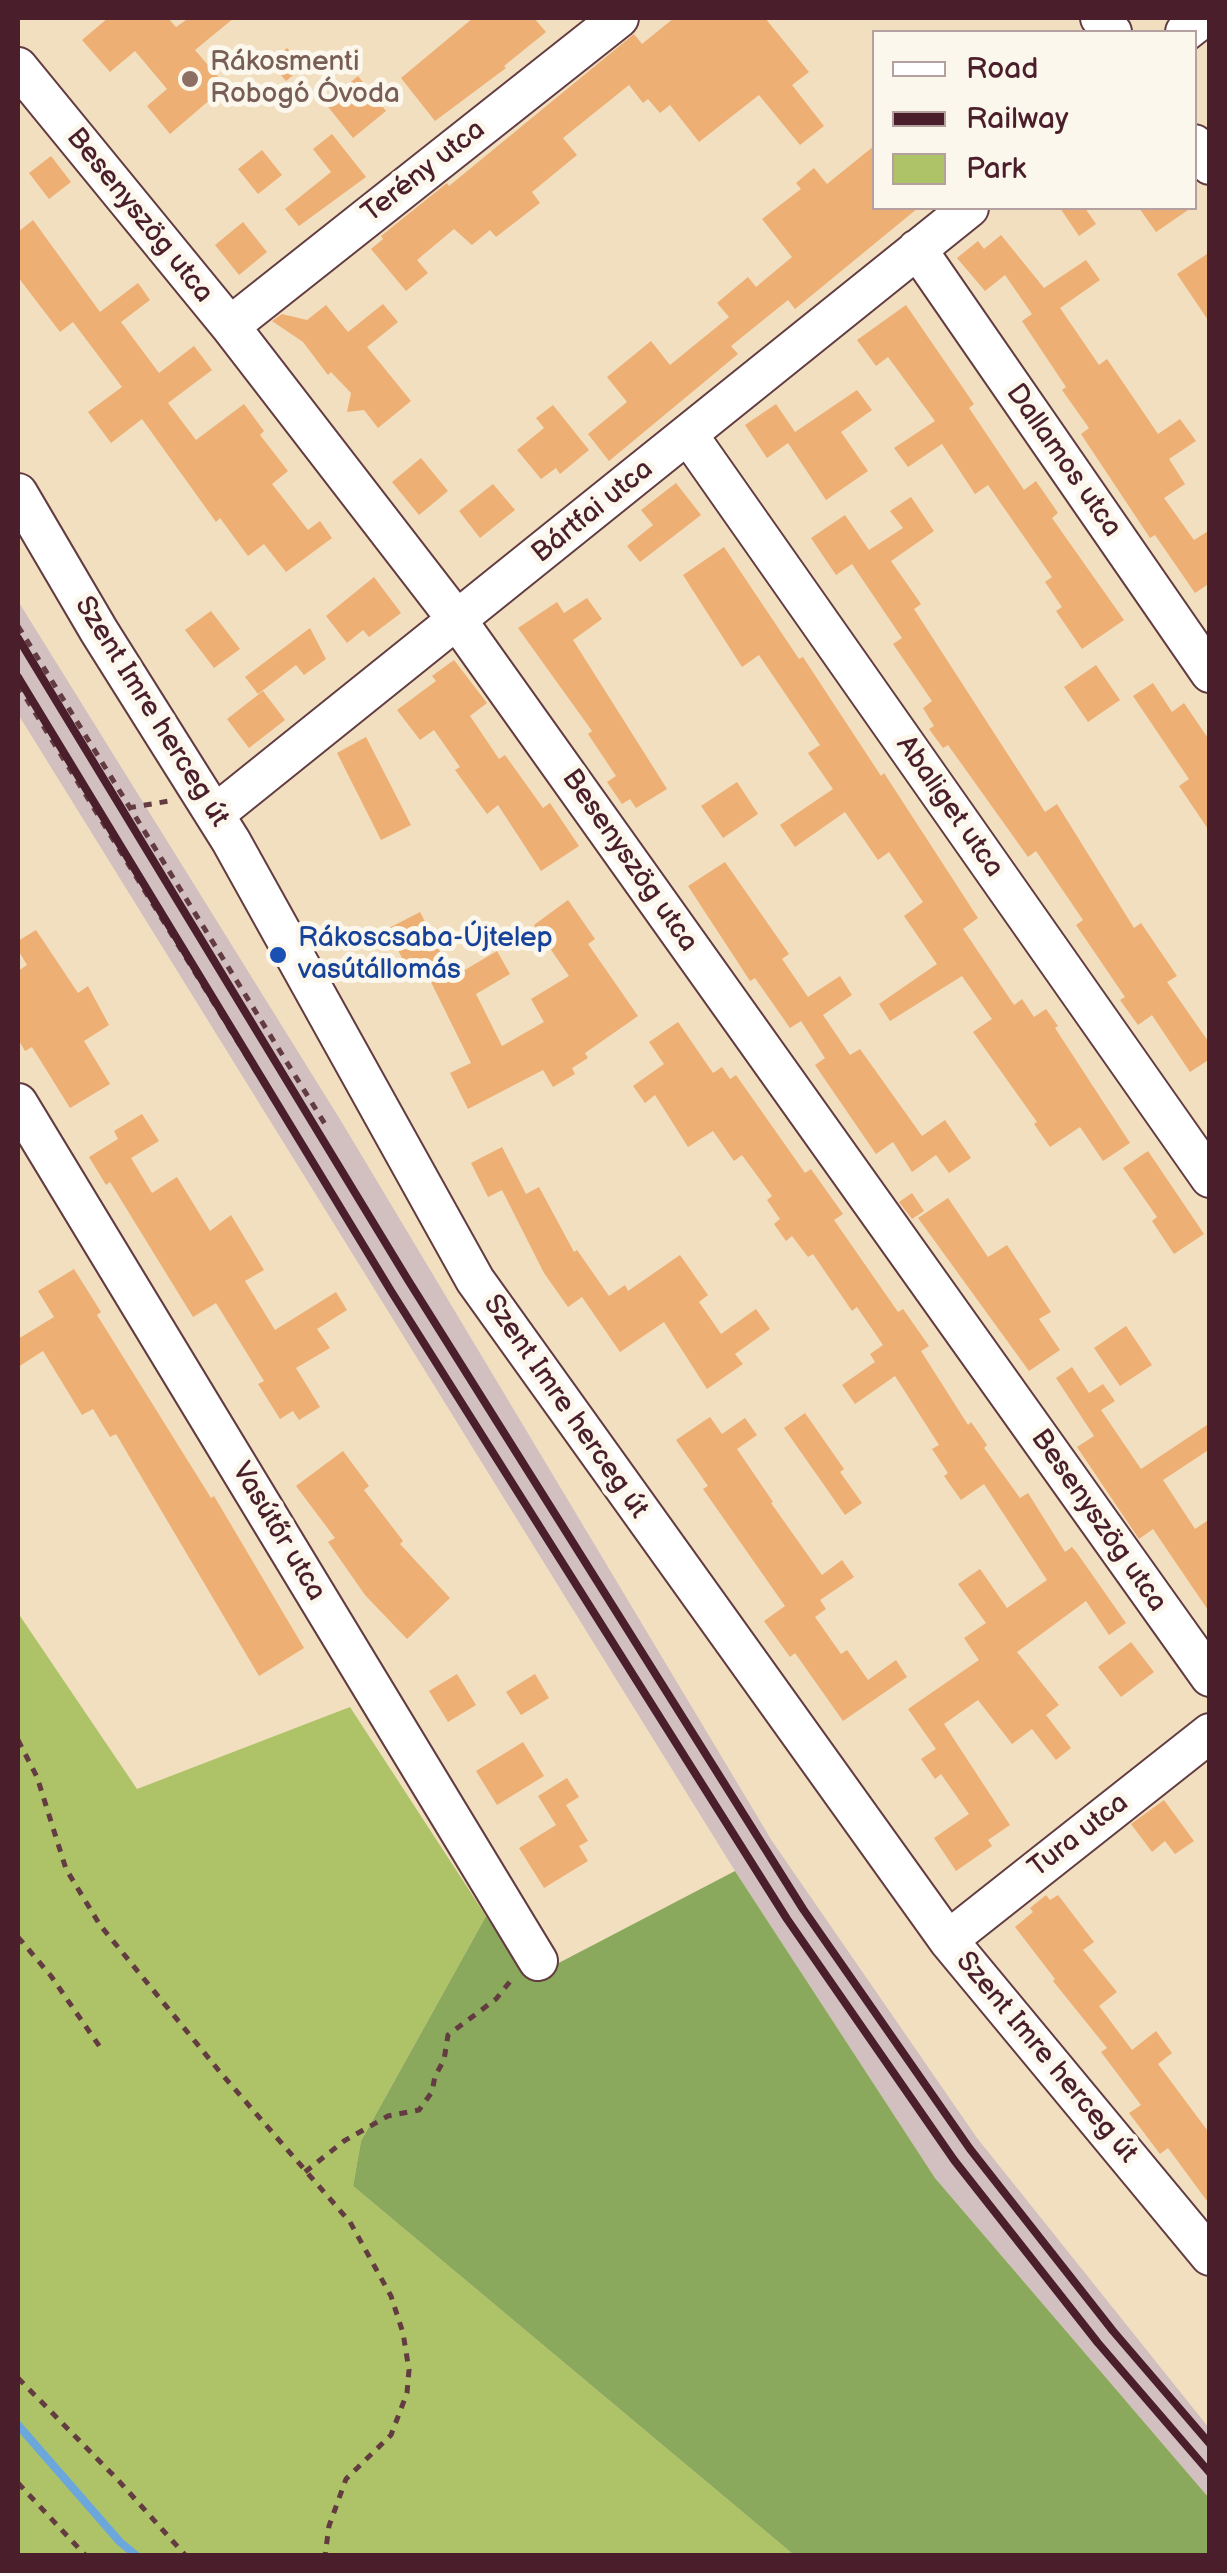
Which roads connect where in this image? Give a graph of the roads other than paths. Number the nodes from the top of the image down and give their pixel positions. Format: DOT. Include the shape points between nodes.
graph roads {
  1 [pos="619,18"];
  2 [pos="18,68"];
  3 [pos="966,210"];
  4 [pos="917,249"];
  5 [pos="230,326"];
  6 [pos="688,436"];
  7 [pos="18,494"];
  8 [pos="458,620"];
  9 [pos="1210,674"];
  10 [pos="215,814"];
  11 [pos="18,1104"];
  12 [pos="1210,1178"];
  13 [pos="1210,1678"];
  14 [pos="1210,1733"];
  15 [pos="948,1940"];
  16 [pos="538,1960"];
  17 [pos="1210,2256"];
  1 -- 5 [label="street, Terény utca"];
  2 -- 5 [label="street, Besenyszög utca"];
  3 -- 4 [label="street, Bártfai utca"];
  4 -- 6 [label="street, Bártfai utca"];
  4 -- 9 [label="street, Dallamos utca"];
  5 -- 8 [label="street, Besenyszög utca"];
  6 -- 8 [label="street, Bártfai utca"];
  6 -- 12 [label="street, Abaliget utca"];
  7 -- 10 [label="street, Szent Imre herceg út"];
  8 -- 10 [label="street, Bártfai utca"];
  8 -- 13 [label="street, Besenyszög utca"];
  10 -- 15 [label="street, Szent Imre herceg út" via="476,1280"];
  11 -- 16 [label="street, Vasútőr utca"];
  14 -- 15 [label="street, Tura utca"];
  15 -- 17 [label="street, Szent Imre herceg út"];
}
